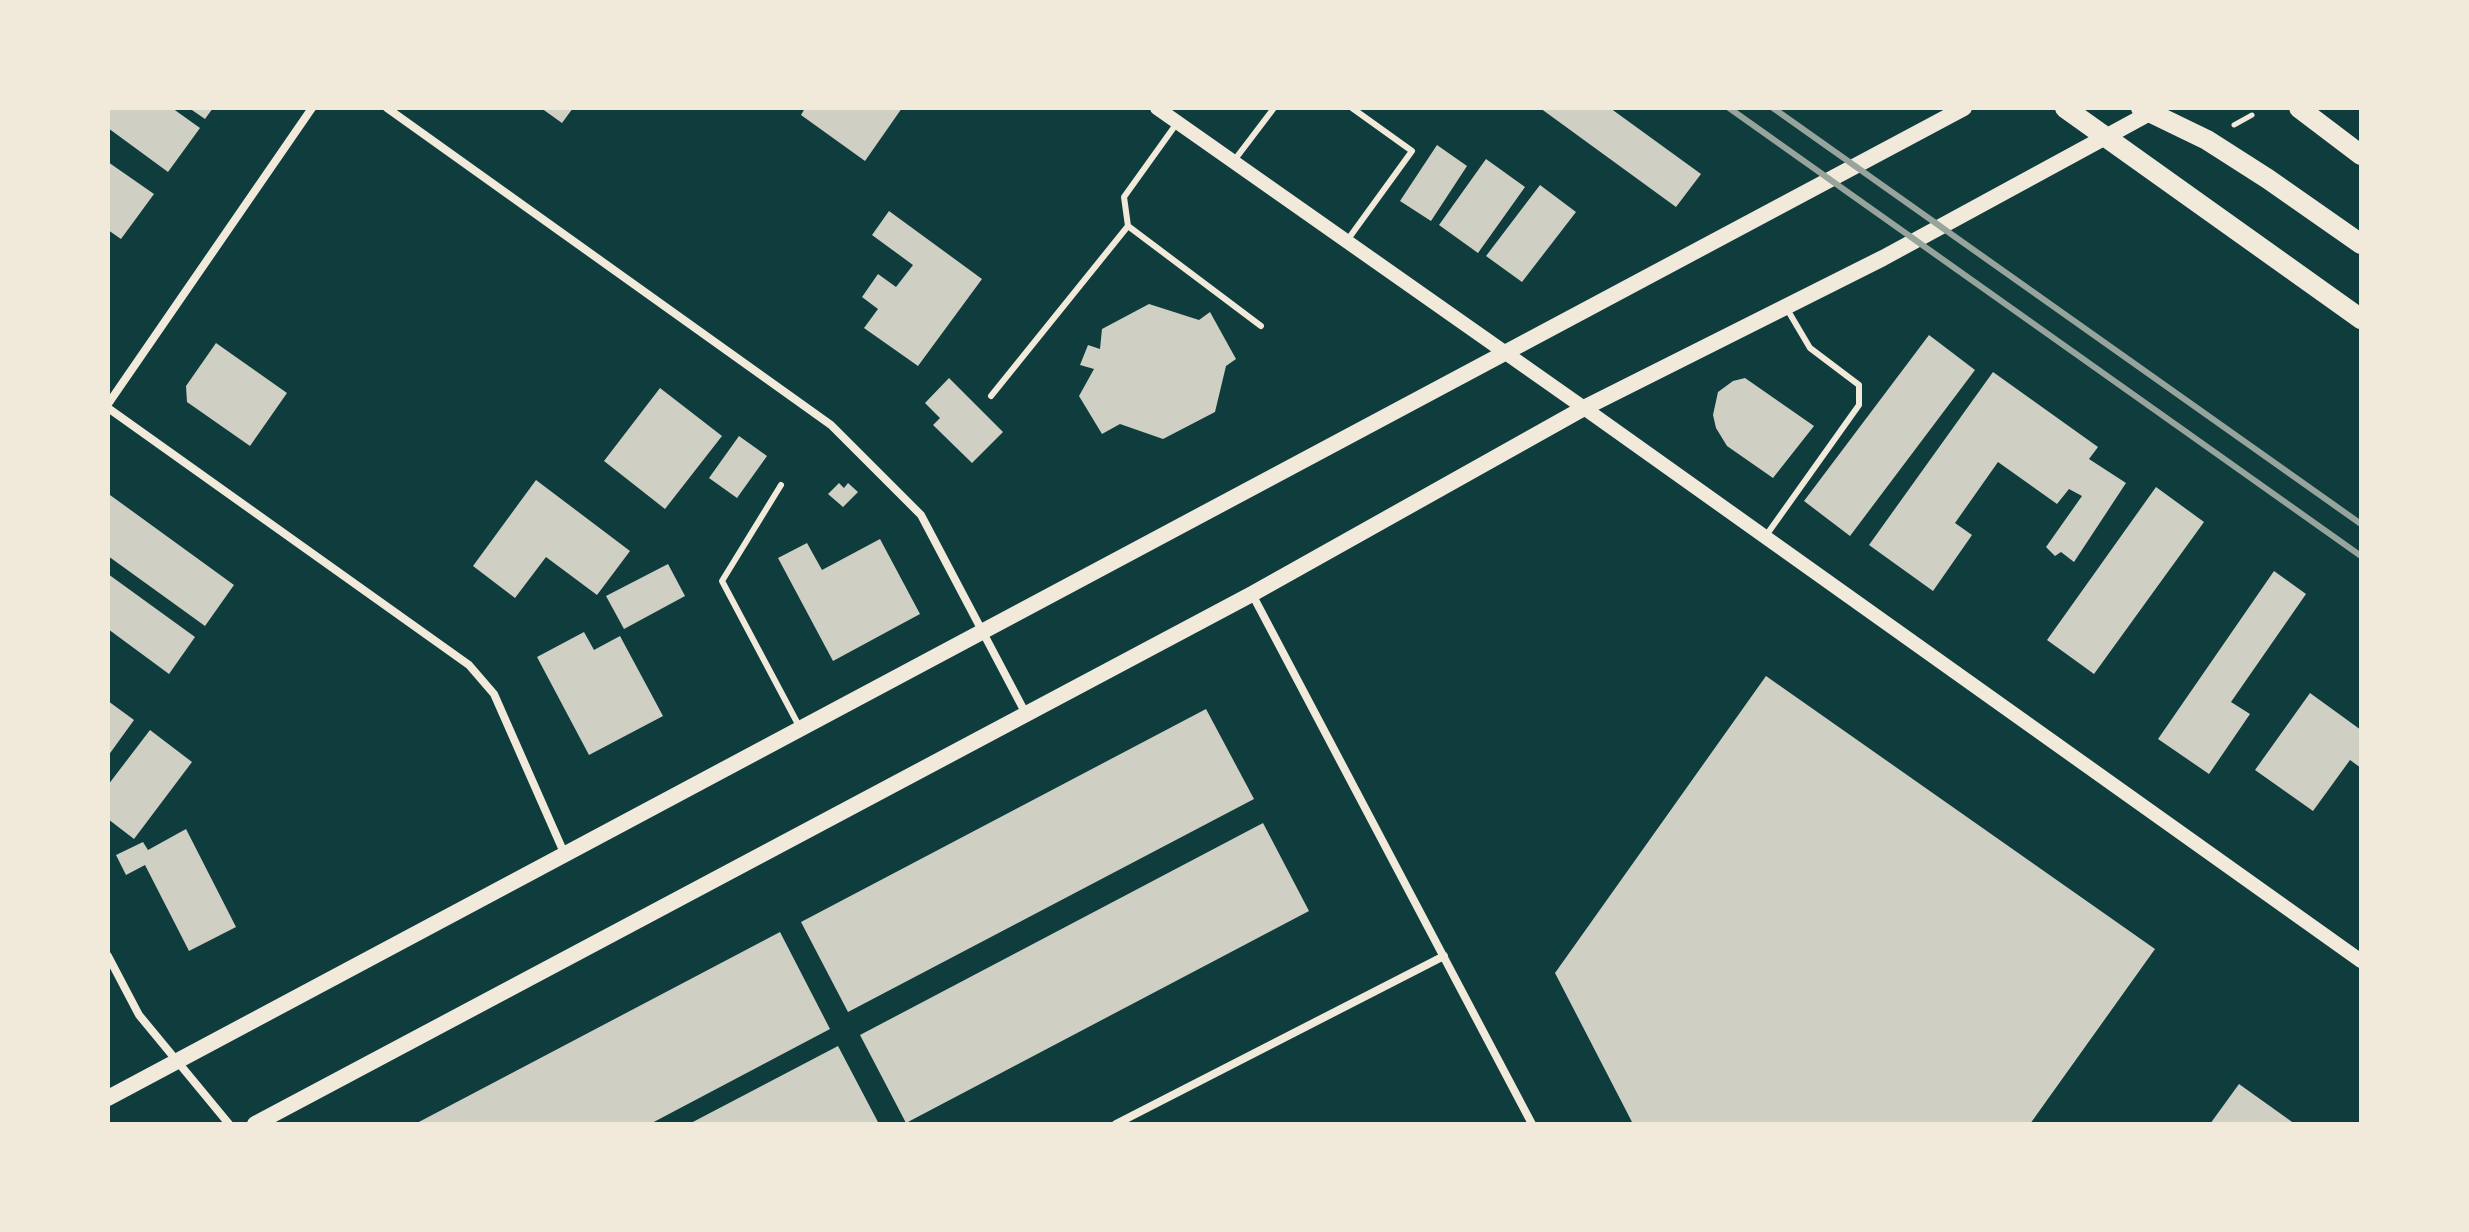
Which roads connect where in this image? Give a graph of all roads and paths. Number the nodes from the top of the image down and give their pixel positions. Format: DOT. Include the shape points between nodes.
graph roads {
  1 [pos="312,108"];
  2 [pos="387,108"];
  3 [pos="1157,108"];
  4 [pos="1274,108"];
  5 [pos="1352,108"];
  6 [pos="1964,108"];
  7 [pos="2065,108"];
  8 [pos="2299,108"];
  9 [pos="2151,109"];
  10 [pos="2252,115"];
  11 [pos="1178,123"];
  12 [pos="2233,126"];
  13 [pos="2107,137"];
  14 [pos="2361,155"];
  15 [pos="1233,162"];
  16 [pos="1128,226"];
  17 [pos="1346,242"];
  18 [pos="2361,244"];
  19 [pos="1786,307"];
  20 [pos="2361,319"];
  21 [pos="1261,326"];
  22 [pos="1505,353"];
  23 [pos="991,396"];
  24 [pos="108,406"];
  25 [pos="1584,408"];
  26 [pos="781,485"];
  27 [pos="1765,537"];
  28 [pos="1252,594"];
  29 [pos="983,632"];
  30 [pos="1026,714"];
  31 [pos="800,729"];
  32 [pos="565,855"];
  33 [pos="108,956"];
  34 [pos="1444,956"];
  35 [pos="2361,961"];
  36 [pos="178,1061"];
  37 [pos="108,1098"];
  38 [pos="229,1124"];
  39 [pos="255,1124"];
  40 [pos="1116,1124"];
  41 [pos="1532,1124"];
  1 -- 24 [label="street"];
  2 -- 29 [label="street" via="831,425 921,515"];
  3 -- 11 [label="street"];
  4 -- 15 [label="lane"];
  5 -- 17 [label="lane" via="1412,151"];
  6 -- 22 [label="main road"];
  7 -- 13 [label="main road"];
  8 -- 14 [label="main road"];
  9 -- 13 [label="main road"];
  9 -- 18 [label="main road" via="2219,147"];
  10 -- 12 [label="path"];
  11 -- 15 [label="street"];
  11 -- 16 [label="lane" via="1124,197"];
  13 -- 19 [label="main road"];
  13 -- 20 [label="main road"];
  15 -- 17 [label="street"];
  16 -- 21 [label="lane"];
  16 -- 23 [label="lane"];
  17 -- 22 [label="street"];
  19 -- 25 [label="main road"];
  19 -- 27 [label="lane" via="1810,348 1859,385 1859,405"];
  22 -- 25 [label="street"];
  22 -- 29 [label="main road"];
  24 -- 32 [label="street" via="469,665 494,694"];
  25 -- 27 [label="street"];
  25 -- 28 [label="main road"];
  26 -- 31 [label="lane" via="722,581"];
  27 -- 35 [label="street"];
  28 -- 30 [label="main road"];
  28 -- 34 [label="street"];
  29 -- 30 [label="street"];
  29 -- 31 [label="main road"];
  30 -- 39 [label="main road"];
  31 -- 32 [label="main road"];
  32 -- 36 [label="main road"];
  33 -- 36 [label="street" via="139,1015"];
  34 -- 40 [label="street"];
  34 -- 41 [label="street"];
  36 -- 37 [label="main road"];
  36 -- 38 [label="street"];
}
